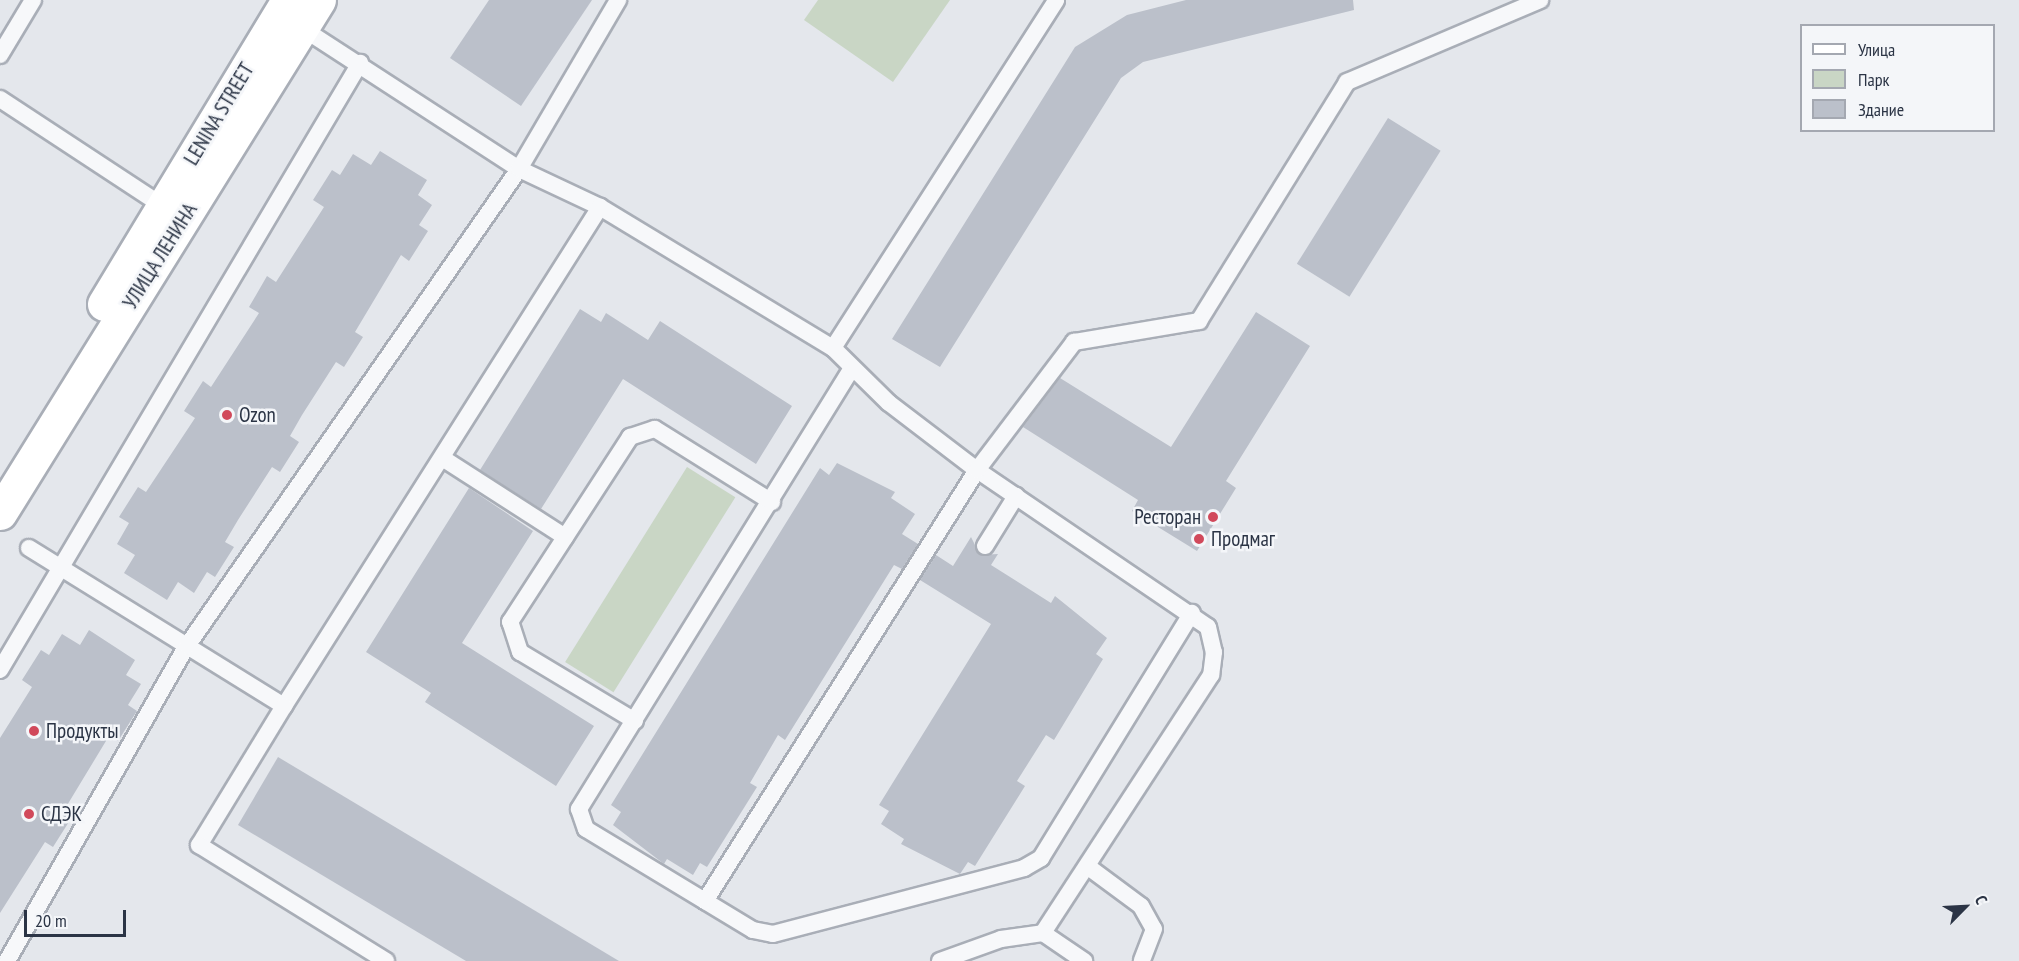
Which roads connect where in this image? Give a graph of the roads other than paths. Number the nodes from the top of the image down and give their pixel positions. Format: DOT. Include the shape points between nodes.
graph roads {
  1 [pos="33,0"];
  2 [pos="319,0"];
  3 [pos="618,0"];
  4 [pos="1056,0"];
  5 [pos="1540,0"];
  6 [pos="295,14"];
  7 [pos="0,55"];
  8 [pos="360,63"];
  9 [pos="0,99"];
  10 [pos="519,170"];
  11 [pos="163,206"];
  12 [pos="600,207"];
  13 [pos="833,348"];
  14 [pos="852,368"];
  15 [pos="444,459"];
  16 [pos="977,470"];
  17 [pos="0,474"];
  18 [pos="1016,496"];
  19 [pos="772,502"];
  20 [pos="0,513"];
  21 [pos="565,537"];
  22 [pos="985,546"];
  23 [pos="29,548"];
  24 [pos="61,570"];
  25 [pos="1192,613"];
  26 [pos="187,646"];
  27 [pos="0,670"];
  28 [pos="284,706"];
  29 [pos="635,721"];
  30 [pos="1087,866"];
  31 [pos="705,901"];
  32 [pos="1043,933"];
  33 [pos="7,961"];
  34 [pos="386,961"];
  35 [pos="940,961"];
  36 [pos="1084,961"];
  37 [pos="1142,961"];
  1 -- 7 [label="lane"];
  2 -- 6 [label="street, УЛИЦА ЛЕНИНА"];
  3 -- 10 [label="lane"];
  4 -- 13 [label="lane"];
  5 -- 16 [label="lane" via="1347,82 1199,321 1074,342"];
  6 -- 8 [label="lane"];
  6 -- 11 [label="street, LENINA STREET"];
  6 -- 20 [label="street, УЛИЦА ЛЕНИНА"];
  8 -- 10 [label="lane"];
  8 -- 24 [label="lane"];
  9 -- 11 [label="lane"];
  10 -- 12 [label="lane"];
  10 -- 26 [label="lane"];
  11 -- 17 [label="street, LENINA STREET"];
  12 -- 13 [label="lane"];
  12 -- 15 [label="lane"];
  13 -- 14 [label="lane"];
  14 -- 16 [label="lane"];
  14 -- 19 [label="lane"];
  15 -- 21 [label="lane"];
  15 -- 28 [label="lane"];
  16 -- 18 [label="lane"];
  16 -- 31 [label="lane"];
  18 -- 22 [label="lane"];
  18 -- 25 [label="lane"];
  19 -- 21 [label="lane" via="656,429 630,437"];
  19 -- 29 [label="lane"];
  21 -- 29 [label="lane" via="510,622 520,652"];
  23 -- 24 [label="lane"];
  24 -- 26 [label="lane"];
  24 -- 27 [label="lane"];
  25 -- 30 [label="lane" via="1208,627 1214,652 1211,675"];
  25 -- 31 [label="lane" via="1041,858 1024,868 772,934 753,930"];
  26 -- 28 [label="lane"];
  26 -- 33 [label="lane"];
  28 -- 34 [label="lane" via="199,844"];
  29 -- 31 [label="lane" via="579,809 586,829"];
  30 -- 32 [label="lane"];
  30 -- 37 [label="lane" via="1141,906 1154,929"];
  32 -- 35 [label="lane" via="1001,939"];
  32 -- 36 [label="lane"];
}
